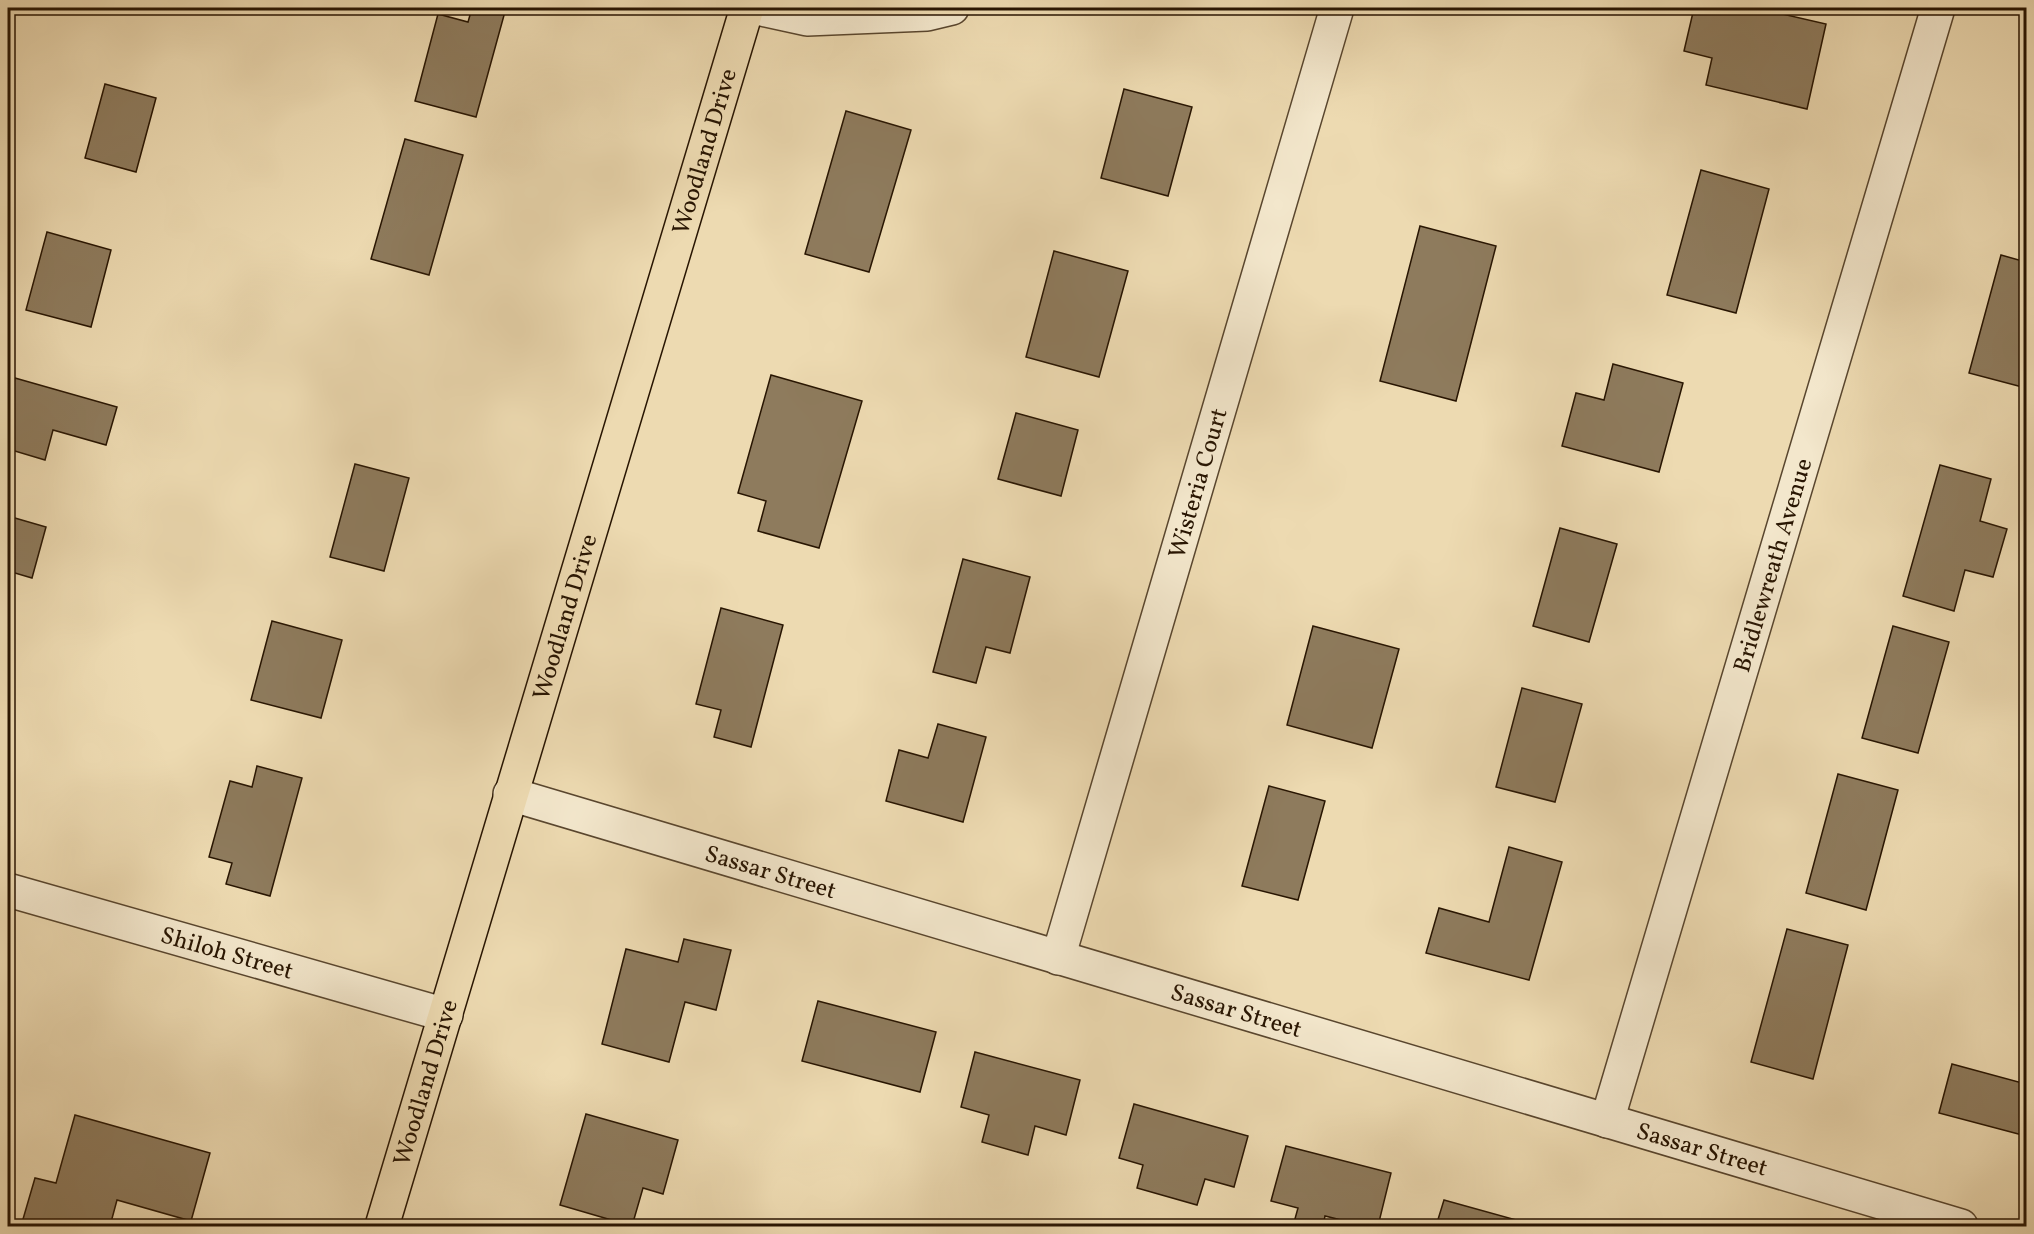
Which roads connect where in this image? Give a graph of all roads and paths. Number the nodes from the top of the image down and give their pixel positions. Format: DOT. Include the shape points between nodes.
graph roads {
  1 [pos="747,8"];
  2 [pos="757,8"];
  3 [pos="952,8"];
  4 [pos="1337,8"];
  5 [pos="1938,8"];
  6 [pos="510,794"];
  7 [pos="8,890"];
  8 [pos="1059,957"];
  9 [pos="446,1015"];
  10 [pos="1607,1121"];
  11 [pos="382,1227"];
  12 [pos="1961,1227"];
  1 -- 6 [label="main road, Woodland Drive"];
  2 -- 3 [label="street" via="807,20 927,14"];
  4 -- 8 [label="street, Wisteria Court"];
  5 -- 10 [label="street, Bridlewreath Avenue"];
  6 -- 8 [label="street, Sassar Street"];
  6 -- 9 [label="main road, Woodland Drive"];
  7 -- 9 [label="street, Shiloh Street"];
  8 -- 10 [label="street, Sassar Street"];
  9 -- 11 [label="main road, Woodland Drive"];
  10 -- 12 [label="street, Sassar Street"];
}
